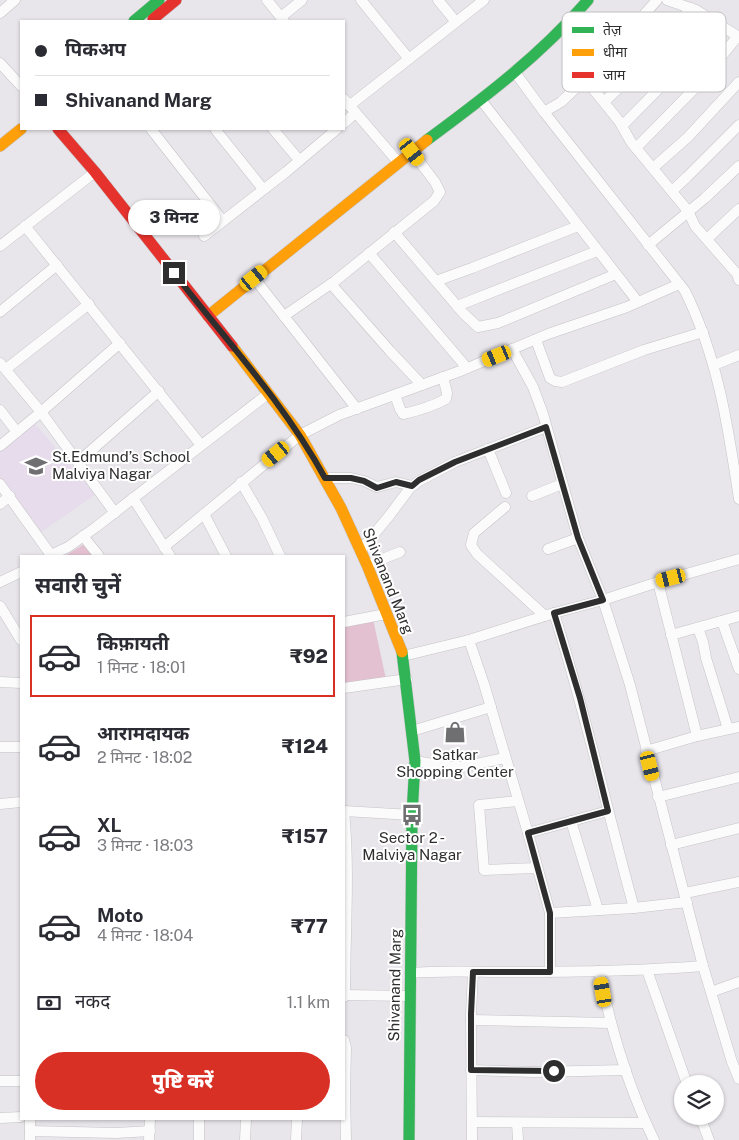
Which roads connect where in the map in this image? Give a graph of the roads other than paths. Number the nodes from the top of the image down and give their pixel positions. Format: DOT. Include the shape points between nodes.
graph roads {
  1 [pos="16,0"];
  2 [pos="159,0"];
  3 [pos="176,0"];
  4 [pos="267,0"];
  5 [pos="302,0"];
  6 [pos="361,0"];
  7 [pos="438,0"];
  8 [pos="484,0"];
  9 [pos="588,0"];
  10 [pos="656,0"];
  11 [pos="667,0"];
  12 [pos="691,8"];
  13 [pos="577,12"];
  14 [pos="646,12"];
  15 [pos="688,12"];
  16 [pos="698,12"];
  17 [pos="0,13"];
  18 [pos="282,19"];
  19 [pos="135,20"];
  20 [pos="152,20"];
  21 [pos="456,22"];
  22 [pos="562,27"];
  23 [pos="726,29"];
  24 [pos="738,37"];
  25 [pos="726,51"];
  26 [pos="409,59"];
  27 [pos="0,63"];
  28 [pos="514,71"];
  29 [pos="739,82"];
  30 [pos="20,85"];
  31 [pos="571,92"];
  32 [pos="596,92"];
  33 [pos="615,92"];
  34 [pos="655,92"];
  35 [pos="691,92"];
  36 [pos="481,100"];
  37 [pos="604,102"];
  38 [pos="349,106"];
  39 [pos="544,112"];
  40 [pos="345,120"];
  41 [pos="19,124"];
  42 [pos="739,125"];
  43 [pos="622,126"];
  44 [pos="59,130"];
  45 [pos="152,130"];
  46 [pos="217,130"];
  47 [pos="274,130"];
  48 [pos="336,130"];
  49 [pos="0,133"];
  50 [pos="0,146"];
  51 [pos="636,148"];
  52 [pos="412,152"];
  53 [pos="299,160"];
  54 [pos="398,162"];
  55 [pos="739,166"];
  56 [pos="653,168"];
  57 [pos="95,172"];
  58 [pos="263,189"];
  59 [pos="672,191"];
  60 [pos="739,209"];
  61 [pos="688,211"];
  62 [pos="223,221"];
  63 [pos="25,226"];
  64 [pos="578,226"];
  65 [pos="394,232"];
  66 [pos="204,236"];
  67 [pos="707,239"];
  68 [pos="648,244"];
  69 [pos="0,246"];
  70 [pos="597,251"];
  71 [pos="369,253"];
  72 [pos="58,265"];
  73 [pos="736,267"];
  74 [pos="616,274"];
  75 [pos="254,278"];
  76 [pos="739,280"];
  77 [pos="436,281"];
  78 [pos="331,284"];
  79 [pos="679,284"];
  80 [pos="638,302"];
  81 [pos="89,304"];
  82 [pos="457,306"];
  83 [pos="0,312"];
  84 [pos="208,316"];
  85 [pos="284,316"];
  86 [pos="703,332"];
  87 [pos="536,340"];
  88 [pos="120,343"];
  89 [pos="512,349"];
  90 [pos="739,356"];
  91 [pos="714,365"];
  92 [pos="3,366"];
  93 [pos="467,368"];
  94 [pos="443,377"];
  95 [pos="422,385"];
  96 [pos="159,392"];
  97 [pos="269,393"];
  98 [pos="395,394"];
  99 [pos="357,409"];
  100 [pos="0,410"];
  101 [pos="41,412"];
  102 [pos="546,427"];
  103 [pos="18,432"];
  104 [pos="300,435"];
  105 [pos="201,445"];
  106 [pos="0,446"];
  107 [pos="488,449"];
  108 [pos="78,462"];
  109 [pos="325,478"];
  110 [pos="241,482"];
  111 [pos="0,484"];
  112 [pos="562,484"];
  113 [pos="412,486"];
  114 [pos="506,493"];
  115 [pos="10,496"];
  116 [pos="532,496"];
  117 [pos="739,497"];
  118 [pos="133,498"];
  119 [pos="0,504"];
  120 [pos="505,507"];
  121 [pos="114,513"];
  122 [pos="204,514"];
  123 [pos="83,536"];
  124 [pos="578,538"];
  125 [pos="548,549"];
  126 [pos="360,550"];
  127 [pos="167,552"];
  128 [pos="400,552"];
  129 [pos="49,555"];
  130 [pos="52,555"];
  131 [pos="98,555"];
  132 [pos="225,555"];
  133 [pos="280,555"];
  134 [pos="739,559"];
  135 [pos="367,565"];
  136 [pos="20,572"];
  137 [pos="0,582"];
  138 [pos="658,582"];
  139 [pos="603,600"];
  140 [pos="0,606"];
  141 [pos="386,614"];
  142 [pos="549,614"];
  143 [pos="739,616"];
  144 [pos="722,621"];
  145 [pos="345,622"];
  146 [pos="698,628"];
  147 [pos="671,635"];
  148 [pos="20,638"];
  149 [pos="469,640"];
  150 [pos="403,656"];
  151 [pos="739,669"];
  152 [pos="406,679"];
  153 [pos="0,682"];
  154 [pos="20,683"];
  155 [pos="345,688"];
  156 [pos="491,707"];
  157 [pos="739,727"];
  158 [pos="728,730"];
  159 [pos="412,731"];
  160 [pos="697,736"];
  161 [pos="0,747"];
  162 [pos="20,747"];
  163 [pos="646,751"];
  164 [pos="505,758"];
  165 [pos="415,761"];
  166 [pos="739,777"];
  167 [pos="658,796"];
  168 [pos="20,802"];
  169 [pos="518,802"];
  170 [pos="0,804"];
  171 [pos="345,811"];
  172 [pos="608,811"];
  173 [pos="412,816"];
  174 [pos="345,821"];
  175 [pos="572,821"];
  176 [pos="739,828"];
  177 [pos="528,833"];
  178 [pos="671,845"];
  179 [pos="537,868"];
  180 [pos="346,882"];
  181 [pos="739,882"];
  182 [pos="686,897"];
  183 [pos="634,908"];
  184 [pos="598,910"];
  185 [pos="550,913"];
  186 [pos="345,930"];
  187 [pos="703,966"];
  188 [pos="647,970"];
  189 [pos="600,971"];
  190 [pos="473,972"];
  191 [pos="550,972"];
  192 [pos="410,973"];
  193 [pos="739,982"];
  194 [pos="711,992"];
  195 [pos="345,996"];
  196 [pos="410,996"];
  197 [pos="471,1020"];
  198 [pos="611,1023"];
  199 [pos="345,1044"];
  200 [pos="471,1070"];
  201 [pos="626,1070"];
  202 [pos="684,1075"];
  203 [pos="739,1079"];
  204 [pos="0,1081"];
  205 [pos="20,1081"];
  206 [pos="345,1092"];
  207 [pos="345,1092"];
  208 [pos="20,1117"];
  209 [pos="0,1118"];
  210 [pos="30,1120"];
  211 [pos="150,1120"];
  212 [pos="199,1120"];
  213 [pos="246,1120"];
  214 [pos="297,1120"];
  215 [pos="472,1122"];
  216 [pos="517,1123"];
  217 [pos="646,1123"];
  218 [pos="703,1125"];
  219 [pos="30,1135"];
  220 [pos="150,1135"];
  221 [pos="199,1140"];
  222 [pos="245,1140"];
  223 [pos="296,1140"];
  224 [pos="346,1140"];
  225 [pos="409,1140"];
  226 [pos="472,1140"];
  227 [pos="518,1140"];
  228 [pos="654,1140"];
  229 [pos="709,1140"];
  1 -- 17 [label="street"];
  2 -- 19 [label="street"];
  3 -- 20 [label="street"];
  4 -- 18 [label="street"];
  5 -- 18 [label="street"];
  6 -- 26 [label="street"];
  7 -- 21 [label="street"];
  8 -- 21 [label="street"];
  9 -- 13 [label="street"];
  10 -- 14 [label="street"];
  11 -- 12 [label="street"];
  12 -- 15 [label="street"];
  12 -- 16 [label="street"];
  21 -- 26 [label="street"];
  22 -- 28 [label="street"];
  23 -- 24 [label="street"];
  24 -- 25 [label="street"];
  26 -- 38 [label="street"];
  27 -- 30 [label="street"];
  28 -- 36 [label="street"];
  28 -- 39 [label="street"];
  29 -- 56 [label="street" via="688,137"];
  31 -- 39 [label="street"];
  32 -- 37 [label="street"];
  33 -- 37 [label="street"];
  34 -- 43 [label="street"];
  35 -- 51 [label="street"];
  36 -- 52 [label="street"];
  36 -- 64 [label="street"];
  37 -- 43 [label="street"];
  38 -- 40 [label="street"];
  38 -- 54 [label="street"];
  39 -- 68 [label="street"];
  41 -- 49 [label="street"];
  41 -- 50 [label="street"];
  42 -- 59 [label="street"];
  43 -- 51 [label="street"];
  44 -- 57 [label="street, Shivanand Marg"];
  45 -- 62 [label="street"];
  46 -- 58 [label="street"];
  47 -- 53 [label="street"];
  48 -- 53 [label="street"];
  51 -- 56 [label="street"];
  52 -- 54 [label="street"];
  52 -- 65 [label="street" via="440,192 434,201"];
  53 -- 58 [label="street"];
  54 -- 75 [label="street"];
  55 -- 61 [label="street"];
  56 -- 59 [label="street"];
  57 -- 63 [label="street"];
  57 -- 84 [label="street, Shivanand Marg"];
  58 -- 62 [label="street"];
  59 -- 61 [label="street"];
  60 -- 67 [label="street"];
  61 -- 67 [label="street" via="695,226"];
  61 -- 68 [label="street"];
  62 -- 66 [label="street"];
  63 -- 69 [label="street"];
  63 -- 72 [label="street"];
  64 -- 70 [label="street"];
  64 -- 77 [label="street"];
  65 -- 71 [label="street"];
  65 -- 77 [label="street"];
  67 -- 73 [label="street"];
  68 -- 79 [label="street"];
  70 -- 74 [label="street"];
  70 -- 82 [label="street"];
  71 -- 78 [label="street"];
  71 -- 93 [label="street"];
  72 -- 81 [label="street"];
  72 -- 83 [label="street"];
  73 -- 76 [label="street"];
  74 -- 80 [label="street"];
  74 -- 82 [label="street" via="485,326 478,327"];
  75 -- 84 [label="street"];
  75 -- 85 [label="street"];
  77 -- 82 [label="street"];
  78 -- 85 [label="street"];
  78 -- 95 [label="street"];
  79 -- 80 [label="street"];
  79 -- 86 [label="street"];
  80 -- 87 [label="street"];
  81 -- 88 [label="street"];
  81 -- 92 [label="street"];
  84 -- 97 [label="street, Shivanand Marg"];
  85 -- 99 [label="street"];
  86 -- 87 [label="street" via="644,350 562,382 550,378"];
  86 -- 91 [label="street"];
  87 -- 89 [label="street"];
  88 -- 96 [label="street"];
  88 -- 101 [label="street"];
  89 -- 93 [label="street"];
  89 -- 102 [label="street" via="533,387"];
  90 -- 91 [label="street"];
  91 -- 117 [label="street"];
  92 -- 101 [label="street"];
  93 -- 94 [label="street"];
  94 -- 95 [label="street"];
  94 -- 98 [label="street" via="447,393 446,399 440,402 403,414"];
  95 -- 98 [label="street"];
  96 -- 105 [label="street"];
  96 -- 108 [label="street"];
  97 -- 104 [label="street, Shivanand Marg"];
  97 -- 105 [label="street"];
  98 -- 99 [label="street"];
  99 -- 104 [label="street"];
  100 -- 103 [label="street"];
  101 -- 103 [label="street"];
  101 -- 108 [label="street"];
  102 -- 107 [label="street"];
  102 -- 112 [label="street"];
  103 -- 106 [label="street"];
  104 -- 109 [label="street, Shivanand Marg"];
  104 -- 110 [label="street"];
  105 -- 118 [label="street"];
  107 -- 113 [label="street" via="455,462"];
  107 -- 114 [label="street"];
  108 -- 121 [label="street"];
  109 -- 113 [label="street" via="351,478 377,488 396,482"];
  109 -- 126 [label="street, Shivanand Marg"];
  110 -- 122 [label="street"];
  110 -- 133 [label="street"];
  111 -- 115 [label="street"];
  112 -- 116 [label="street"];
  112 -- 124 [label="street"];
  113 -- 126 [label="street"];
  115 -- 119 [label="street"];
  115 -- 129 [label="street"];
  118 -- 121 [label="street"];
  118 -- 127 [label="street"];
  120 -- 142 [label="street" via="474,533 471,545 477,554"];
  121 -- 123 [label="street"];
  122 -- 127 [label="street"];
  122 -- 132 [label="street"];
  123 -- 130 [label="street"];
  123 -- 131 [label="street"];
  124 -- 125 [label="street"];
  124 -- 139 [label="street"];
  126 -- 135 [label="street, Shivanand Marg"];
  128 -- 135 [label="street"];
  134 -- 138 [label="street"];
  135 -- 141 [label="street, Shivanand Marg"];
  136 -- 137 [label="street"];
  138 -- 139 [label="street"];
  138 -- 147 [label="street"];
  139 -- 142 [label="street"];
  139 -- 163 [label="street" via="630,685"];
  140 -- 148 [label="street"];
  141 -- 145 [label="street"];
  141 -- 150 [label="street, Shivanand Marg"];
  142 -- 149 [label="street"];
  142 -- 172 [label="street" via="580,698"];
  143 -- 144 [label="street"];
  144 -- 146 [label="street"];
  144 -- 151 [label="street"];
  146 -- 147 [label="street"];
  146 -- 158 [label="street"];
  147 -- 160 [label="street"];
  149 -- 150 [label="street"];
  149 -- 156 [label="street"];
  150 -- 152 [label="street, Shivanand Marg"];
  152 -- 155 [label="street"];
  152 -- 159 [label="street, Shivanand Marg"];
  153 -- 154 [label="street"];
  156 -- 159 [label="street"];
  156 -- 164 [label="street"];
  157 -- 158 [label="street"];
  158 -- 160 [label="street"];
  159 -- 165 [label="street, Shivanand Marg"];
  160 -- 163 [label="street"];
  161 -- 162 [label="street"];
  163 -- 167 [label="street"];
  164 -- 165 [label="street" via="462,768"];
  164 -- 169 [label="street"];
  165 -- 173 [label="street, Shivanand Marg"];
  166 -- 167 [label="street"];
  167 -- 178 [label="street"];
  168 -- 170 [label="street"];
  169 -- 177 [label="street"];
  169 -- 179 [label="street" via="479,805 484,870"];
  171 -- 173 [label="street"];
  172 -- 175 [label="street"];
  172 -- 183 [label="street"];
  173 -- 192 [label="street, Shivanand Marg"];
  174 -- 180 [label="street" via="348,850"];
  175 -- 177 [label="street"];
  175 -- 184 [label="street"];
  176 -- 178 [label="street"];
  177 -- 179 [label="street"];
  178 -- 182 [label="street"];
  179 -- 185 [label="street"];
  180 -- 186 [label="street"];
  181 -- 182 [label="street"];
  182 -- 183 [label="street"];
  182 -- 187 [label="street"];
  183 -- 184 [label="street"];
  184 -- 185 [label="street"];
  185 -- 191 [label="street"];
  187 -- 188 [label="street"];
  187 -- 194 [label="street"];
  188 -- 189 [label="street"];
  188 -- 202 [label="street"];
  189 -- 191 [label="street"];
  189 -- 198 [label="street"];
  190 -- 191 [label="street"];
  190 -- 192 [label="street"];
  190 -- 197 [label="street"];
  192 -- 196 [label="street, Shivanand Marg"];
  193 -- 194 [label="street"];
  194 -- 203 [label="street"];
  195 -- 196 [label="street"];
  196 -- 225 [label="street, Shivanand Marg"];
  197 -- 198 [label="street"];
  197 -- 200 [label="street"];
  198 -- 201 [label="street"];
  199 -- 207 [label="street"];
  200 -- 201 [label="street"];
  200 -- 215 [label="street"];
  201 -- 217 [label="street"];
  204 -- 205 [label="street"];
  206 -- 224 [label="street"];
  208 -- 209 [label="street"];
  210 -- 219 [label="street"];
  211 -- 220 [label="street"];
  212 -- 221 [label="street"];
  213 -- 222 [label="street"];
  214 -- 223 [label="street"];
  215 -- 216 [label="street"];
  215 -- 226 [label="street"];
  216 -- 217 [label="street"];
  216 -- 227 [label="street"];
  217 -- 228 [label="street"];
  218 -- 229 [label="street"];
  219 -- 220 [label="street"];
}
